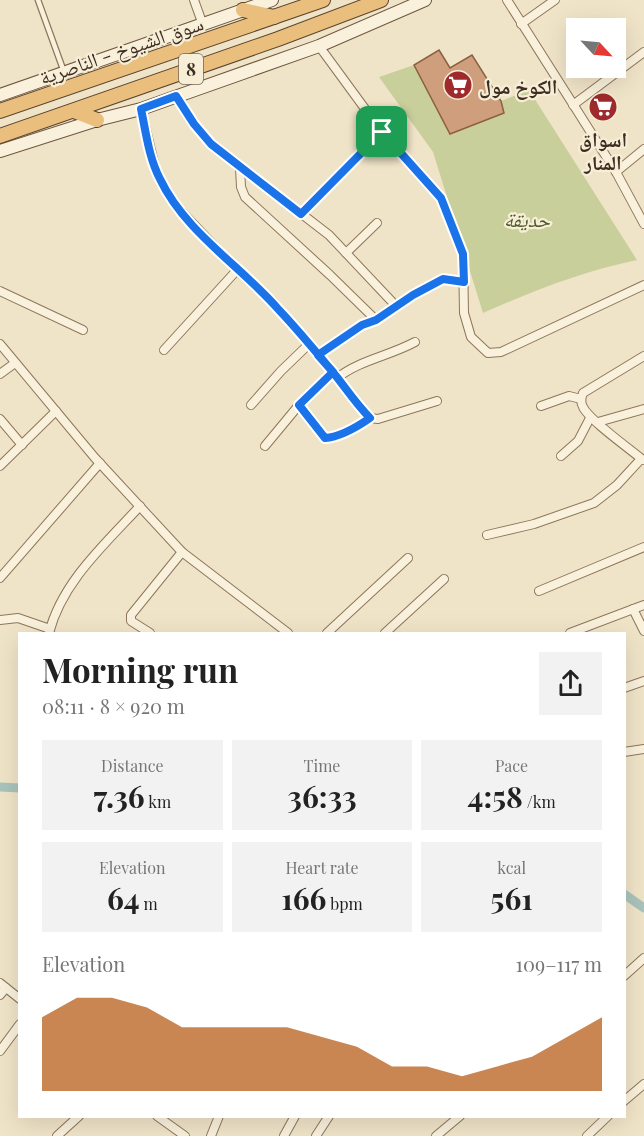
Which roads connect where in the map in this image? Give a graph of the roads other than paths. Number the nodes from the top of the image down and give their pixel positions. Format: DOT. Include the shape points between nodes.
graph roads {
  1 [pos="38,0"];
  2 [pos="194,0"];
  3 [pos="272,0"];
  4 [pos="323,0"];
  5 [pos="381,0"];
  6 [pos="425,0"];
  7 [pos="507,0"];
  8 [pos="555,0"];
  9 [pos="243,10"];
  10 [pos="276,17"];
  11 [pos="521,24"];
  12 [pos="203,25"];
  13 [pos="319,46"];
  14 [pos="644,52"];
  15 [pos="64,72"];
  16 [pos="0,95"];
  17 [pos="176,96"];
  18 [pos="573,105"];
  19 [pos="141,109"];
  20 [pos="0,111"];
  21 [pos="74,111"];
  22 [pos="97,120"];
  23 [pos="382,132"];
  24 [pos="0,136"];
  25 [pos="644,149"];
  26 [pos="0,151"];
  27 [pos="240,168"];
  28 [pos="616,172"];
  29 [pos="301,214"];
  30 [pos="377,223"];
  31 [pos="644,224"];
  32 [pos="346,253"];
  33 [pos="237,270"];
  34 [pos="464,282"];
  35 [pos="644,285"];
  36 [pos="0,291"];
  37 [pos="396,306"];
  38 [pos="376,320"];
  39 [pos="83,330"];
  40 [pos="415,342"];
  41 [pos="309,344"];
  42 [pos="0,345"];
  43 [pos="164,350"];
  44 [pos="318,355"];
  45 [pos="644,356"];
  46 [pos="15,363"];
  47 [pos="0,374"];
  48 [pos="335,375"];
  49 [pos="580,399"];
  50 [pos="437,401"];
  51 [pos="251,405"];
  52 [pos="299,405"];
  53 [pos="541,406"];
  54 [pos="644,409"];
  55 [pos="56,411"];
  56 [pos="370,418"];
  57 [pos="0,419"];
  58 [pos="594,420"];
  59 [pos="22,445"];
  60 [pos="265,446"];
  61 [pos="561,456"];
  62 [pos="643,460"];
  63 [pos="100,463"];
  64 [pos="0,466"];
  65 [pos="140,506"];
  66 [pos="487,535"];
  67 [pos="644,547"];
  68 [pos="182,552"];
  69 [pos="408,558"];
  70 [pos="0,578"];
  71 [pos="444,579"];
  72 [pos="539,591"];
  73 [pos="644,605"];
  74 [pos="633,609"];
  75 [pos="0,620"];
  76 [pos="49,631"];
  77 [pos="584,631"];
  78 [pos="644,631"];
  79 [pos="148,632"];
  80 [pos="287,632"];
  81 [pos="328,632"];
  82 [pos="386,632"];
  83 [pos="644,681"];
  84 [pos="626,687"];
  85 [pos="644,749"];
  86 [pos="626,752"];
  87 [pos="644,958"];
  88 [pos="626,974"];
  89 [pos="2,989"];
  90 [pos="18,998"];
  91 [pos="18,1027"];
  92 [pos="0,1051"];
  93 [pos="644,1084"];
  94 [pos="626,1096"];
  95 [pos="77,1118"];
  96 [pos="218,1118"];
  97 [pos="294,1118"];
  98 [pos="328,1118"];
  99 [pos="458,1118"];
  100 [pos="606,1118"];
  101 [pos="170,1120"];
  102 [pos="442,1134"];
  103 [pos="57,1136"];
  104 [pos="185,1136"];
  105 [pos="211,1136"];
  106 [pos="284,1136"];
  107 [pos="316,1136"];
  108 [pos="587,1136"];
  1 -- 15 [label="lane"];
  2 -- 12 [label="street"];
  3 -- 9 [label="main road"];
  4 -- 10 [label="highway, سوق الشيوخ - الناصرية / 8"];
  5 -- 21 [label="highway, 8"];
  6 -- 13 [label="main road"];
  7 -- 11 [label="street"];
  8 -- 11 [label="street"];
  9 -- 10 [label="highway"];
  9 -- 12 [label="main road"];
  10 -- 20 [label="highway, سوق الشيوخ - الناصرية / 8"];
  11 -- 18 [label="street"];
  12 -- 15 [label="main road"];
  13 -- 17 [label="main road"];
  13 -- 23 [label="street"];
  14 -- 18 [label="street"];
  15 -- 16 [label="main road"];
  17 -- 19 [label="main road"];
  17 -- 27 [label="street" via="202,134"];
  18 -- 28 [label="street"];
  19 -- 22 [label="main road"];
  19 -- 33 [label="street" via="153,162 165,189"];
  21 -- 22 [label="highway"];
  21 -- 24 [label="highway, 8"];
  22 -- 26 [label="main road"];
  23 -- 29 [label="street"];
  23 -- 34 [label="street" via="441,198 463,254"];
  25 -- 28 [label="street"];
  27 -- 29 [label="street"];
  27 -- 38 [label="street" via="245,197"];
  28 -- 31 [label="street"];
  29 -- 32 [label="street"];
  30 -- 32 [label="street"];
  32 -- 37 [label="street"];
  33 -- 41 [label="street" via="273,302"];
  33 -- 43 [label="street"];
  34 -- 35 [label="street" via="464,313 471,337 488,352 501,352"];
  34 -- 37 [label="street" via="443,279"];
  36 -- 39 [label="street"];
  37 -- 38 [label="street"];
  38 -- 44 [label="street"];
  40 -- 48 [label="street"];
  41 -- 44 [label="street"];
  41 -- 51 [label="street"];
  42 -- 46 [label="street"];
  44 -- 48 [label="street"];
  45 -- 49 [label="street" via="583,393"];
  46 -- 47 [label="street"];
  46 -- 55 [label="street"];
  48 -- 52 [label="street"];
  48 -- 56 [label="street"];
  49 -- 53 [label="street" via="569,396"];
  49 -- 58 [label="street"];
  50 -- 56 [label="street"];
  52 -- 56 [label="street" via="325,438 358,427"];
  52 -- 60 [label="street"];
  54 -- 58 [label="street"];
  55 -- 59 [label="street"];
  55 -- 63 [label="street"];
  57 -- 59 [label="street"];
  58 -- 61 [label="street"];
  58 -- 62 [label="street"];
  59 -- 64 [label="street"];
  62 -- 66 [label="street" via="594,503"];
  63 -- 65 [label="street"];
  63 -- 70 [label="street"];
  65 -- 68 [label="street"];
  65 -- 76 [label="street" via="80,571"];
  67 -- 72 [label="street"];
  68 -- 79 [label="street" via="131,615 132,621"];
  68 -- 80 [label="street"];
  69 -- 81 [label="street"];
  71 -- 82 [label="street"];
  73 -- 74 [label="street"];
  74 -- 77 [label="street"];
  74 -- 78 [label="street"];
  75 -- 76 [label="street" via="18,618"];
  83 -- 84 [label="street"];
  85 -- 86 [label="street"];
  87 -- 88 [label="street"];
  89 -- 90 [label="street"];
  91 -- 92 [label="street"];
  93 -- 94 [label="street"];
  95 -- 103 [label="street"];
  96 -- 105 [label="street"];
  97 -- 106 [label="street"];
  98 -- 107 [label="street"];
  99 -- 102 [label="street"];
  100 -- 108 [label="street"];
  101 -- 104 [label="street"];
}
